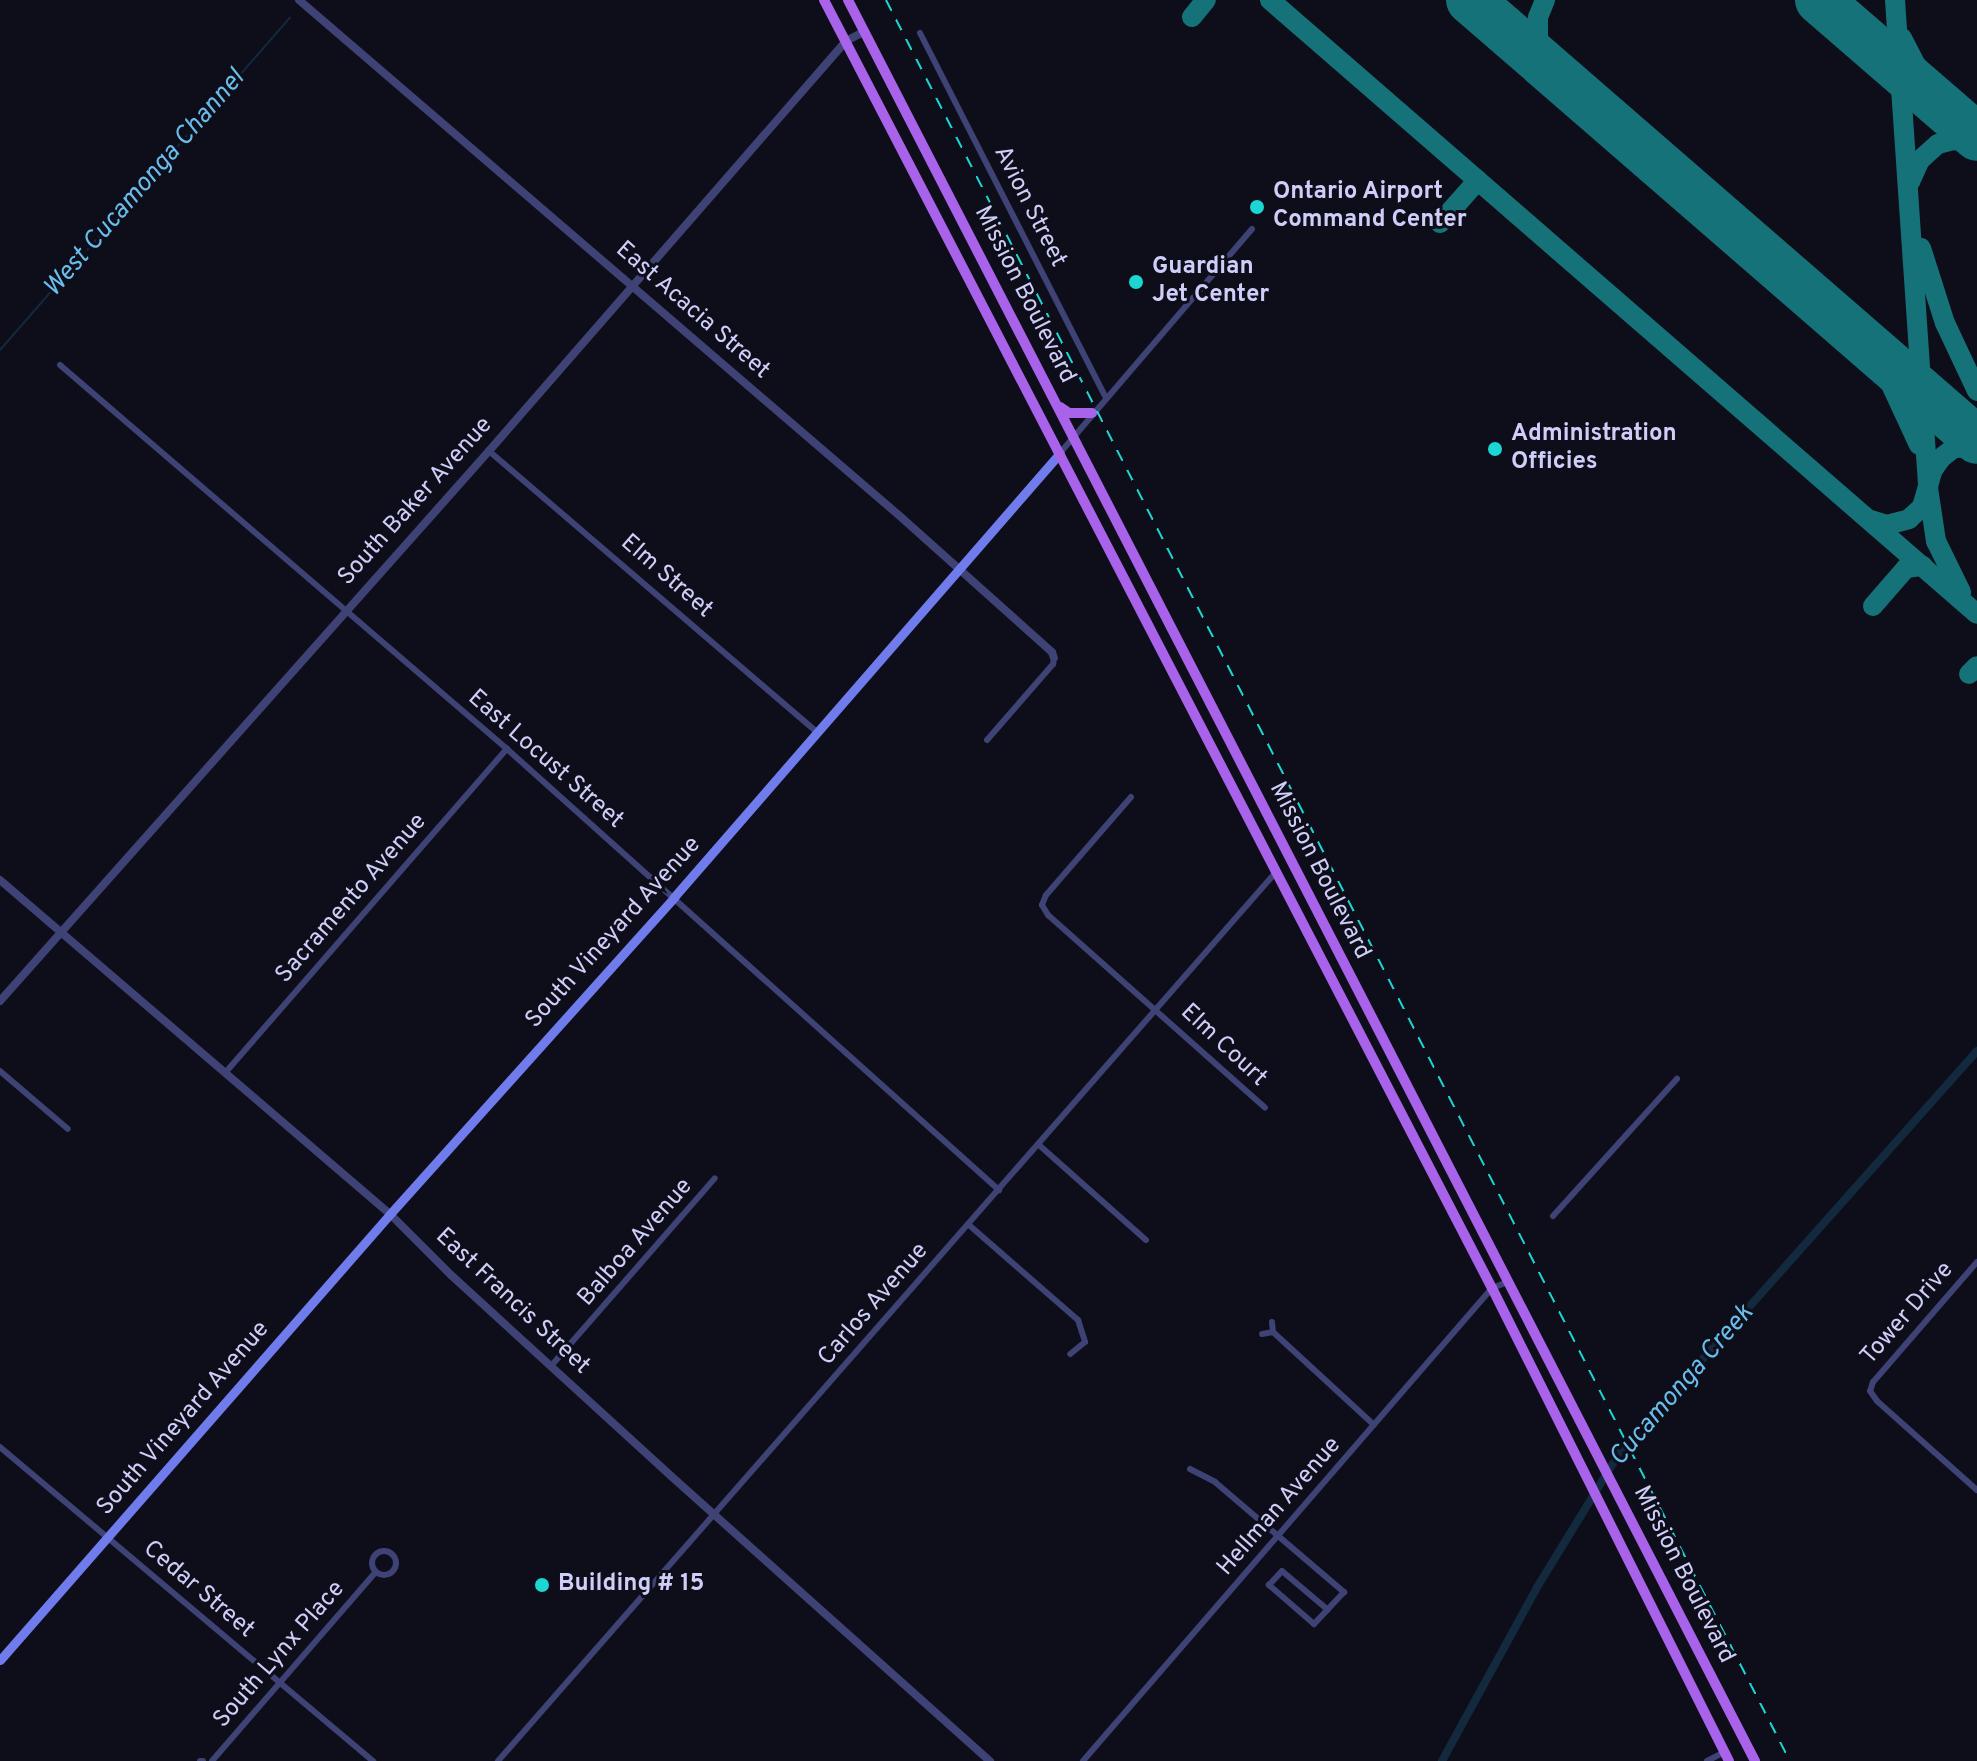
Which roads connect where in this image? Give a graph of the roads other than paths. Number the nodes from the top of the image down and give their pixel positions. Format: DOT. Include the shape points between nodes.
graph roads {
  1 [pos="299,0"];
  2 [pos="824,0"];
  3 [pos="848,0"];
  4 [pos="864,32"];
  5 [pos="920,33"];
  6 [pos="846,41"];
  7 [pos="1252,229"];
  8 [pos="630,285"];
  9 [pos="60,365"];
  10 [pos="1105,396"];
  11 [pos="1057,404"];
  12 [pos="1092,413"];
  13 [pos="1073,435"];
  14 [pos="489,451"];
  15 [pos="1060,453"];
  16 [pos="961,570"];
  17 [pos="346,611"];
  18 [pos="1054,658"];
  19 [pos="818,732"];
  20 [pos="987,740"];
  21 [pos="507,749"];
  22 [pos="1131,797"];
  23 [pos="1276,872"];
  24 [pos="0,880"];
  25 [pos="674,897"];
  26 [pos="62,932"];
  27 [pos="0,1001"];
  28 [pos="1157,1009"];
  29 [pos="0,1071"];
  30 [pos="225,1073"];
  31 [pos="1677,1079"];
  32 [pos="1265,1108"];
  33 [pos="68,1129"];
  34 [pos="1039,1145"];
  35 [pos="715,1178"];
  36 [pos="999,1190"];
  37 [pos="390,1214"];
  38 [pos="1553,1216"];
  39 [pos="969,1225"];
  40 [pos="1146,1240"];
  41 [pos="1977,1262"];
  42 [pos="1508,1282"];
  43 [pos="1492,1288"];
  44 [pos="1272,1322"];
  45 [pos="1273,1332"];
  46 [pos="1262,1334"];
  47 [pos="1070,1354"];
  48 [pos="551,1366"];
  49 [pos="1374,1425"];
  50 [pos="0,1447"];
  51 [pos="1190,1469"];
  52 [pos="1977,1490"];
  53 [pos="713,1514"];
  54 [pos="108,1538"];
  55 [pos="1277,1538"];
  56 [pos="376,1572"];
  57 [pos="1328,1610"];
  58 [pos="0,1660"];
  59 [pos="281,1683"];
  60 [pos="1727,1756"];
  61 [pos="212,1761"];
  62 [pos="373,1761"];
  63 [pos="498,1761"];
  64 [pos="990,1761"];
  65 [pos="1083,1761"];
  66 [pos="1707,1761"];
  67 [pos="1755,1761"];
  1 -- 8 [label="street, East Acacia Street"];
  2 -- 6 [label="main road, Mission Boulevard"];
  3 -- 4 [label="main road, Mission Boulevard"];
  4 -- 6 [label="street, South Baker Avenue"];
  4 -- 11 [label="main road, Mission Boulevard"];
  5 -- 10 [label="street, Avion Street"];
  6 -- 8 [label="street, South Baker Avenue"];
  6 -- 15 [label="main road, Mission Boulevard"];
  7 -- 10 [label="street, South Vineyard Avenue"];
  8 -- 14 [label="street, South Baker Avenue"];
  8 -- 16 [label="street, East Acacia Street"];
  9 -- 17 [label="street, East Locust Street"];
  10 -- 12 [label="street, South Vineyard Avenue"];
  11 -- 12 [label="main road" via="1067,413"];
  11 -- 13 [label="main road, Mission Boulevard"];
  12 -- 13 [label="street, South Vineyard Avenue"];
  13 -- 15 [label="street, South Vineyard Avenue"];
  13 -- 42 [label="main road, Mission Boulevard"];
  14 -- 17 [label="street, South Baker Avenue"];
  14 -- 19 [label="street, Elm Street"];
  15 -- 16 [label="main road, South Vineyard Avenue"];
  15 -- 23 [label="main road, Mission Boulevard"];
  16 -- 18 [label="street, East Acacia Street"];
  16 -- 19 [label="main road, South Vineyard Avenue"];
  17 -- 21 [label="street, East Locust Street"];
  17 -- 26 [label="street, South Baker Avenue"];
  18 -- 20 [label="street"];
  19 -- 25 [label="main road, South Vineyard Avenue"];
  21 -- 25 [label="street, East Locust Street"];
  21 -- 30 [label="street, Sacramento Avenue"];
  22 -- 28 [label="street" via="1042,905"];
  23 -- 28 [label="street, Carlos Avenue"];
  23 -- 43 [label="main road, Mission Boulevard"];
  24 -- 26 [label="street, East Francis Street"];
  25 -- 36 [label="street, East Locust Street"];
  25 -- 37 [label="main road, South Vineyard Avenue"];
  26 -- 27 [label="street, South Baker Avenue"];
  26 -- 30 [label="street, East Francis Street"];
  28 -- 32 [label="street, Elm Court"];
  28 -- 34 [label="street, Carlos Avenue"];
  29 -- 33 [label="street"];
  30 -- 37 [label="street, East Francis Street"];
  31 -- 38 [label="street"];
  34 -- 36 [label="street, Carlos Avenue"];
  34 -- 40 [label="street"];
  35 -- 48 [label="street, Balboa Avenue"];
  36 -- 39 [label="street, Carlos Avenue"];
  37 -- 48 [label="street, East Francis Street"];
  37 -- 54 [label="main road, South Vineyard Avenue"];
  39 -- 47 [label="street" via="1078,1320 1085,1342"];
  39 -- 53 [label="street, Carlos Avenue"];
  41 -- 52 [label="street, Tower Drive" via="1870,1391"];
  42 -- 43 [label="street, Hellman Avenue"];
  42 -- 67 [label="main road, Mission Boulevard"];
  43 -- 49 [label="street, Hellman Avenue"];
  43 -- 60 [label="main road, Mission Boulevard"];
  44 -- 45 [label="street"];
  45 -- 46 [label="street"];
  45 -- 49 [label="street"];
  48 -- 53 [label="street, East Francis Street"];
  49 -- 55 [label="street, Hellman Avenue"];
  50 -- 54 [label="street, Cedar Street"];
  51 -- 55 [label="street" via="1215,1482"];
  53 -- 63 [label="street, Carlos Avenue"];
  53 -- 64 [label="street, East Francis Street"];
  54 -- 58 [label="main road, South Vineyard Avenue"];
  54 -- 59 [label="street, Cedar Street"];
  55 -- 57 [label="street" via="1344,1592"];
  55 -- 65 [label="street, Hellman Avenue"];
  56 -- 56 [label="street, South Lynx Place" via="393,1571 392,1554 375,1555"];
  56 -- 59 [label="street, South Lynx Place"];
  57 -- 57 [label="street" via="1314,1624 1269,1585 1282,1571"];
  59 -- 61 [label="street, South Lynx Place"];
  59 -- 62 [label="street, Cedar Street"];
  60 -- 66 [label="street"];
}
